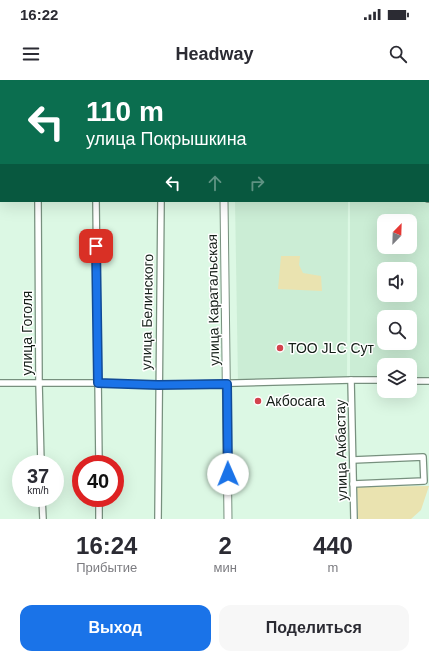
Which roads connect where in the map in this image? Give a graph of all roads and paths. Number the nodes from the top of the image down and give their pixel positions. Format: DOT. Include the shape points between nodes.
graph roads {
  1 [pos="38,202"];
  2 [pos="96,202"];
  3 [pos="161,202"];
  4 [pos="224,202"];
  5 [pos="351,380"];
  6 [pos="377,380"];
  7 [pos="417,381"];
  8 [pos="429,381"];
  9 [pos="0,383"];
  10 [pos="39,383"];
  11 [pos="98,383"];
  12 [pos="227,384"];
  13 [pos="158,385"];
  14 [pos="41,455"];
  15 [pos="99,455"];
  16 [pos="353,460"];
  17 [pos="353,484"];
  18 [pos="42,507"];
  19 [pos="99,507"];
  20 [pos="43,519"];
  21 [pos="100,519"];
  22 [pos="158,519"];
  23 [pos="228,519"];
  24 [pos="354,519"];
  1 -- 10 [label="street, улица Гоголя"];
  2 -- 11 [label="street"];
  3 -- 13 [label="street, улица Белинского"];
  4 -- 12 [label="street, улица Каратальская"];
  5 -- 6 [label="street"];
  5 -- 12 [label="street"];
  5 -- 16 [label="street, улица Акбастау"];
  7 -- 8 [label="street"];
  9 -- 10 [label="street"];
  10 -- 11 [label="street"];
  10 -- 14 [label="street, улица Гоголя"];
  11 -- 13 [label="street"];
  11 -- 15 [label="street"];
  12 -- 13 [label="street"];
  12 -- 23 [label="street, улица Каратальская"];
  13 -- 22 [label="street, улица Белинского"];
  16 -- 17 [label="street, улица Акбастау"];
  16 -- 17 [label="street" via="423,457 424,481"];
  17 -- 24 [label="street, улица Акбастау"];
  18 -- 20 [label="street"];
  19 -- 21 [label="street"];
}
